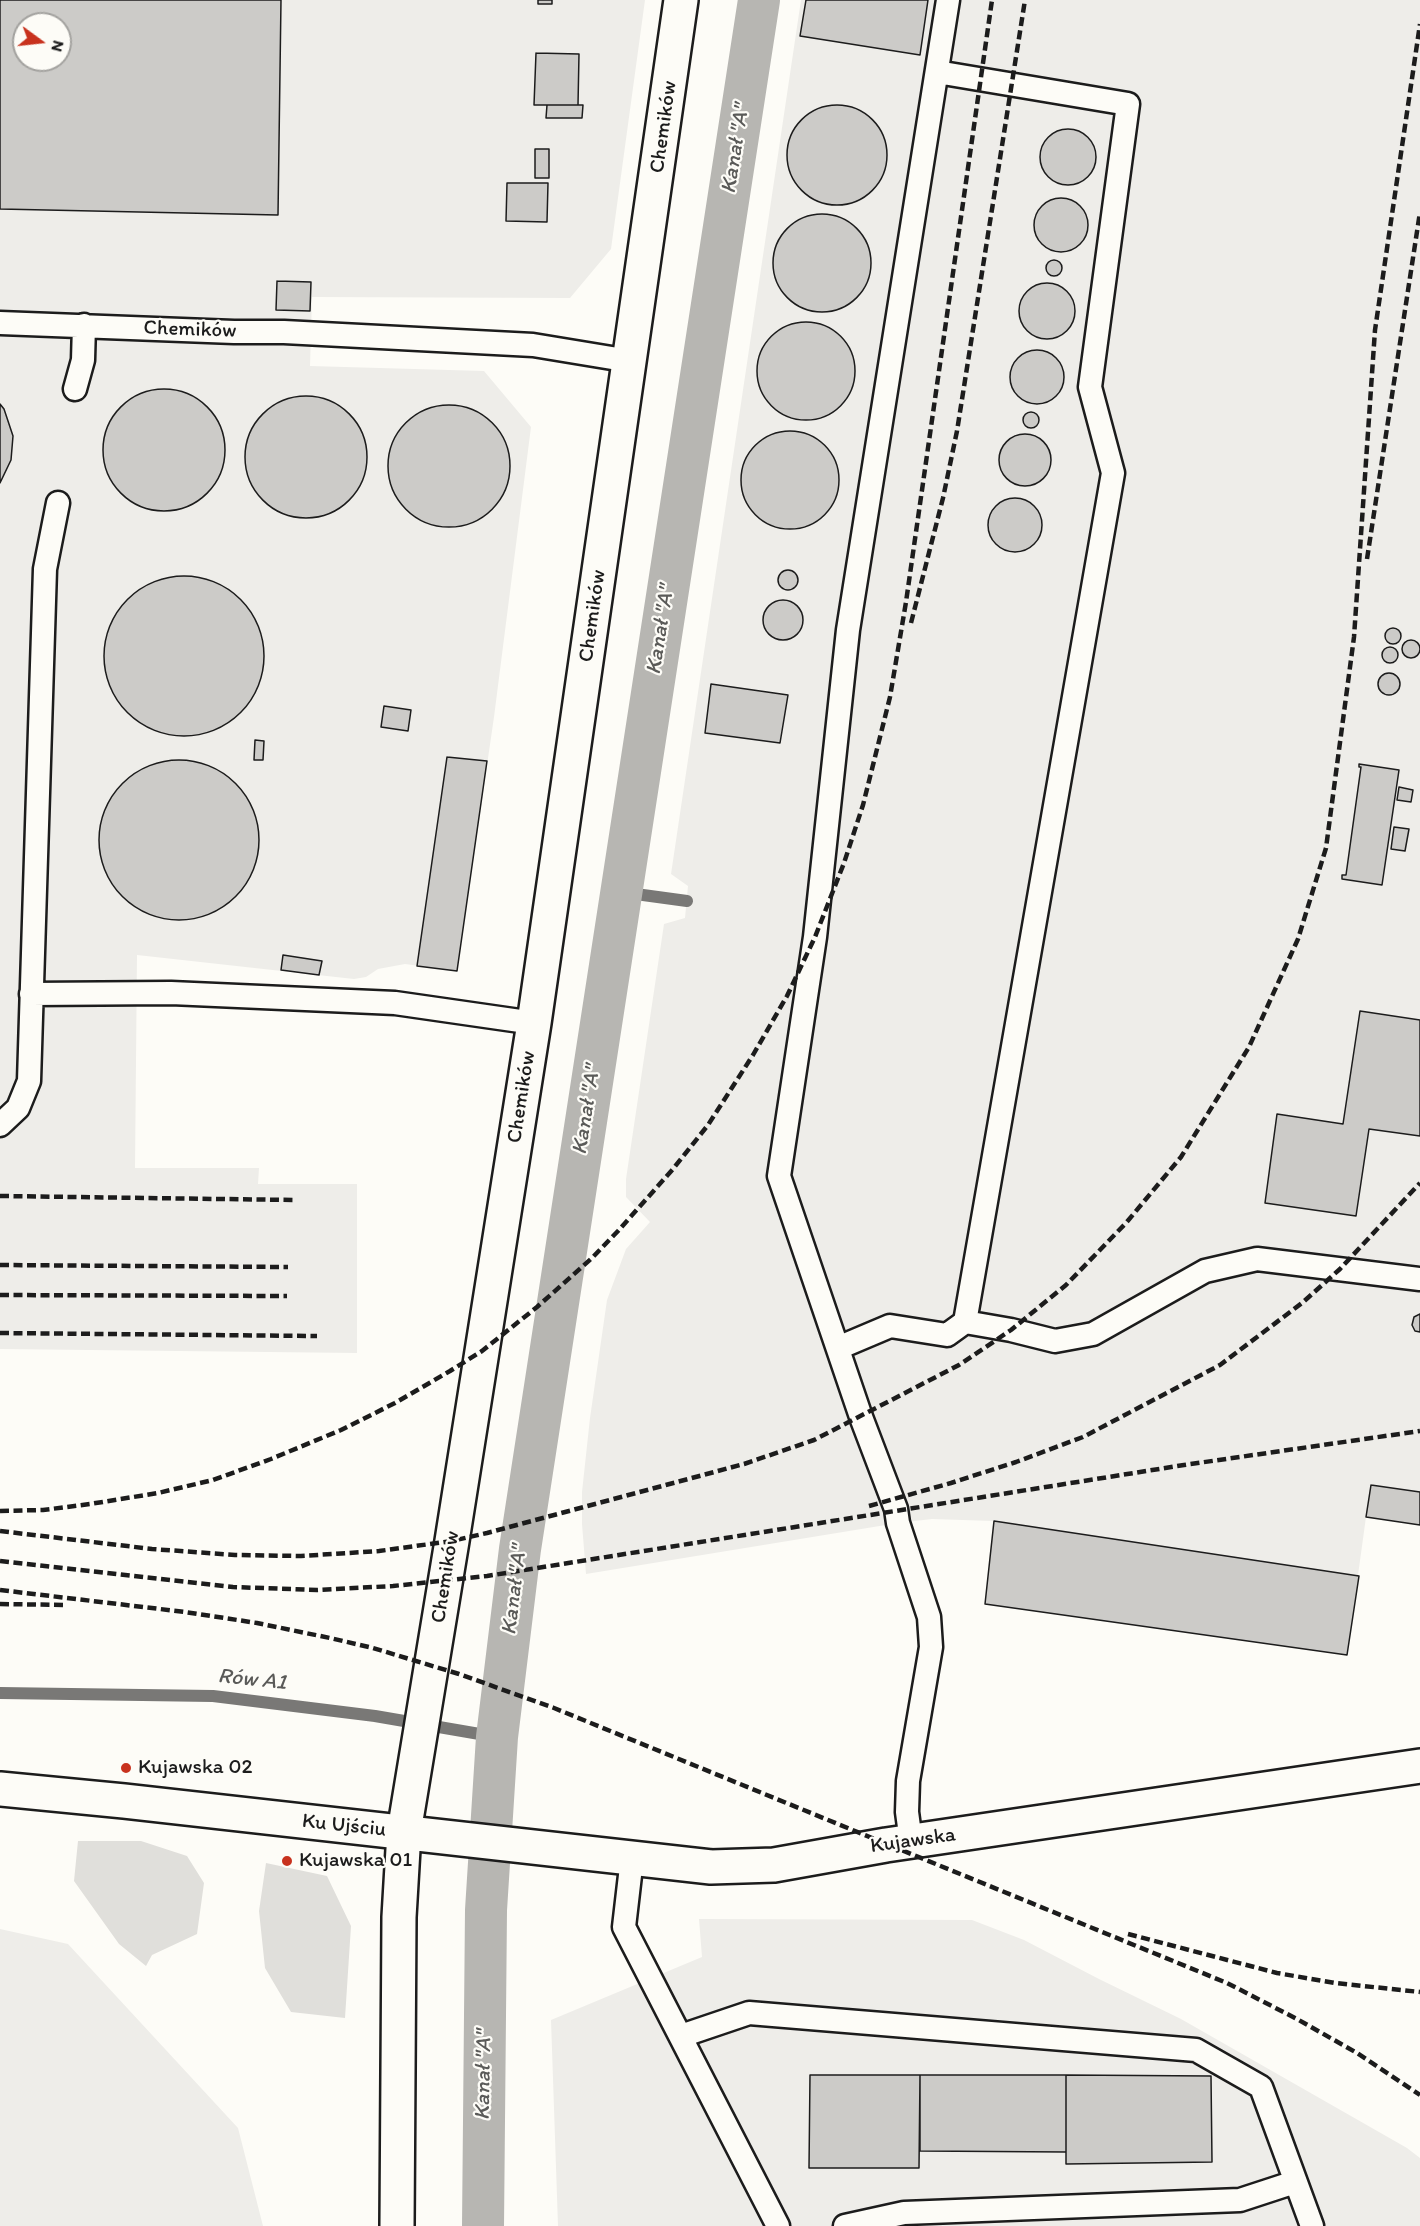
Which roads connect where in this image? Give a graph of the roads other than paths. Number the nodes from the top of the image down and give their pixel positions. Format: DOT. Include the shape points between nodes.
graph roads {
  1 [pos="681,0"];
  2 [pos="948,0"];
  3 [pos="937,72"];
  4 [pos="0,323"];
  5 [pos="84,325"];
  6 [pos="630,361"];
  7 [pos="75,389"];
  8 [pos="58,502"];
  9 [pos="31,994"];
  10 [pos="534,1023"];
  11 [pos="0,1125"];
  12 [pos="1420,1279"];
  13 [pos="965,1322"];
  14 [pos="838,1348"];
  15 [pos="1420,1766"];
  16 [pos="0,1790"];
  17 [pos="404,1832"];
  18 [pos="912,1842"];
  19 [pos="632,1858"];
  20 [pos="681,2036"];
  21 [pos="1295,2182"];
  22 [pos="396,2226"];
  23 [pos="778,2226"];
  24 [pos="845,2226"];
  25 [pos="1312,2226"];
  1 -- 6 [label="street, Chemików"];
  2 -- 3 [label="lane"];
  3 -- 13 [label="lane" via="1128,104 1090,387 1113,473"];
  3 -- 14 [label="lane" via="848,630 815,937 779,1176"];
  4 -- 5 [label="lane, Chemików"];
  5 -- 6 [label="lane, Chemików" via="533,345"];
  5 -- 7 [label="lane" via="83,360"];
  6 -- 10 [label="street, Chemików"];
  8 -- 9 [label="lane" via="45,569"];
  9 -- 10 [label="lane" via="171,993 394,1003"];
  9 -- 11 [label="lane" via="29,1081 18,1108"];
  10 -- 17 [label="street, Chemików"];
  12 -- 13 [label="lane" via="1257,1259 1204,1271 1093,1334 1055,1341"];
  13 -- 14 [label="lane" via="947,1335 890,1326"];
  14 -- 18 [label="lane" via="896,1509 929,1617 931,1647 908,1781 907,1812"];
  15 -- 18 [label="street, Kujawska"];
  16 -- 17 [label="street, Ku Ujściu"];
  17 -- 19 [label="street, Kujawska"];
  17 -- 22 [label="street, Ku Ujściu" via="399,1917"];
  18 -- 19 [label="street, Kujawska" via="774,1864 711,1867"];
  19 -- 20 [label="lane" via="624,1927"];
  20 -- 21 [label="lane" via="749,2013 1196,2050 1261,2086"];
  20 -- 23 [label="lane"];
  21 -- 24 [label="lane" via="1240,2200 904,2213"];
  21 -- 25 [label="lane"];
}
